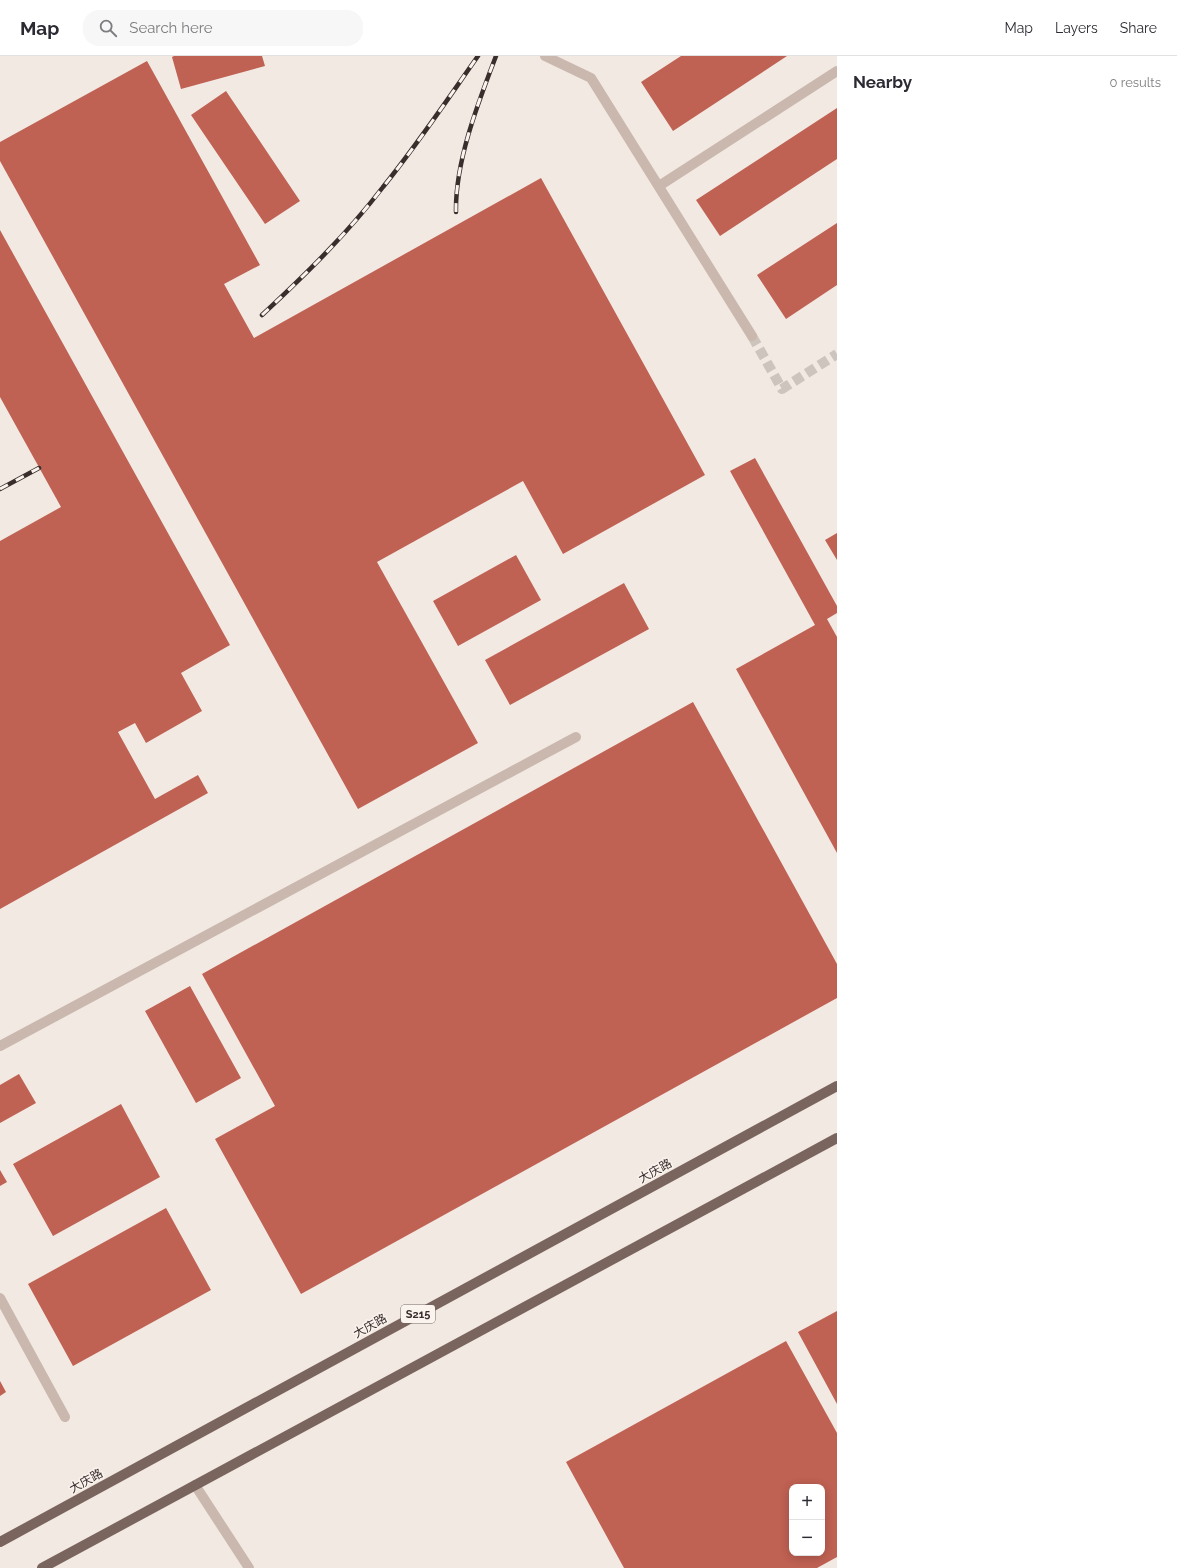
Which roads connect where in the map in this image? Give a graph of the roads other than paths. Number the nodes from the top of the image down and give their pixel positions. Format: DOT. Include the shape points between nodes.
graph roads {
  1 [pos="545,56"];
  2 [pos="837,71"];
  3 [pos="659,186"];
  4 [pos="752,336"];
  5 [pos="576,736"];
  6 [pos="0,1046"];
  7 [pos="837,1086"];
  8 [pos="837,1138"];
  9 [pos="0,1298"];
  10 [pos="65,1417"];
  11 [pos="195,1485"];
  12 [pos="0,1542"];
  13 [pos="42,1568"];
  14 [pos="249,1568"];
  1 -- 3 [label="street" via="591,78"];
  2 -- 3 [label="street"];
  3 -- 4 [label="street"];
  5 -- 6 [label="street"];
  7 -- 12 [label="main road, 大庆路 / S215"];
  8 -- 11 [label="main road"];
  9 -- 10 [label="street"];
  11 -- 13 [label="main road"];
  11 -- 14 [label="street"];
}
